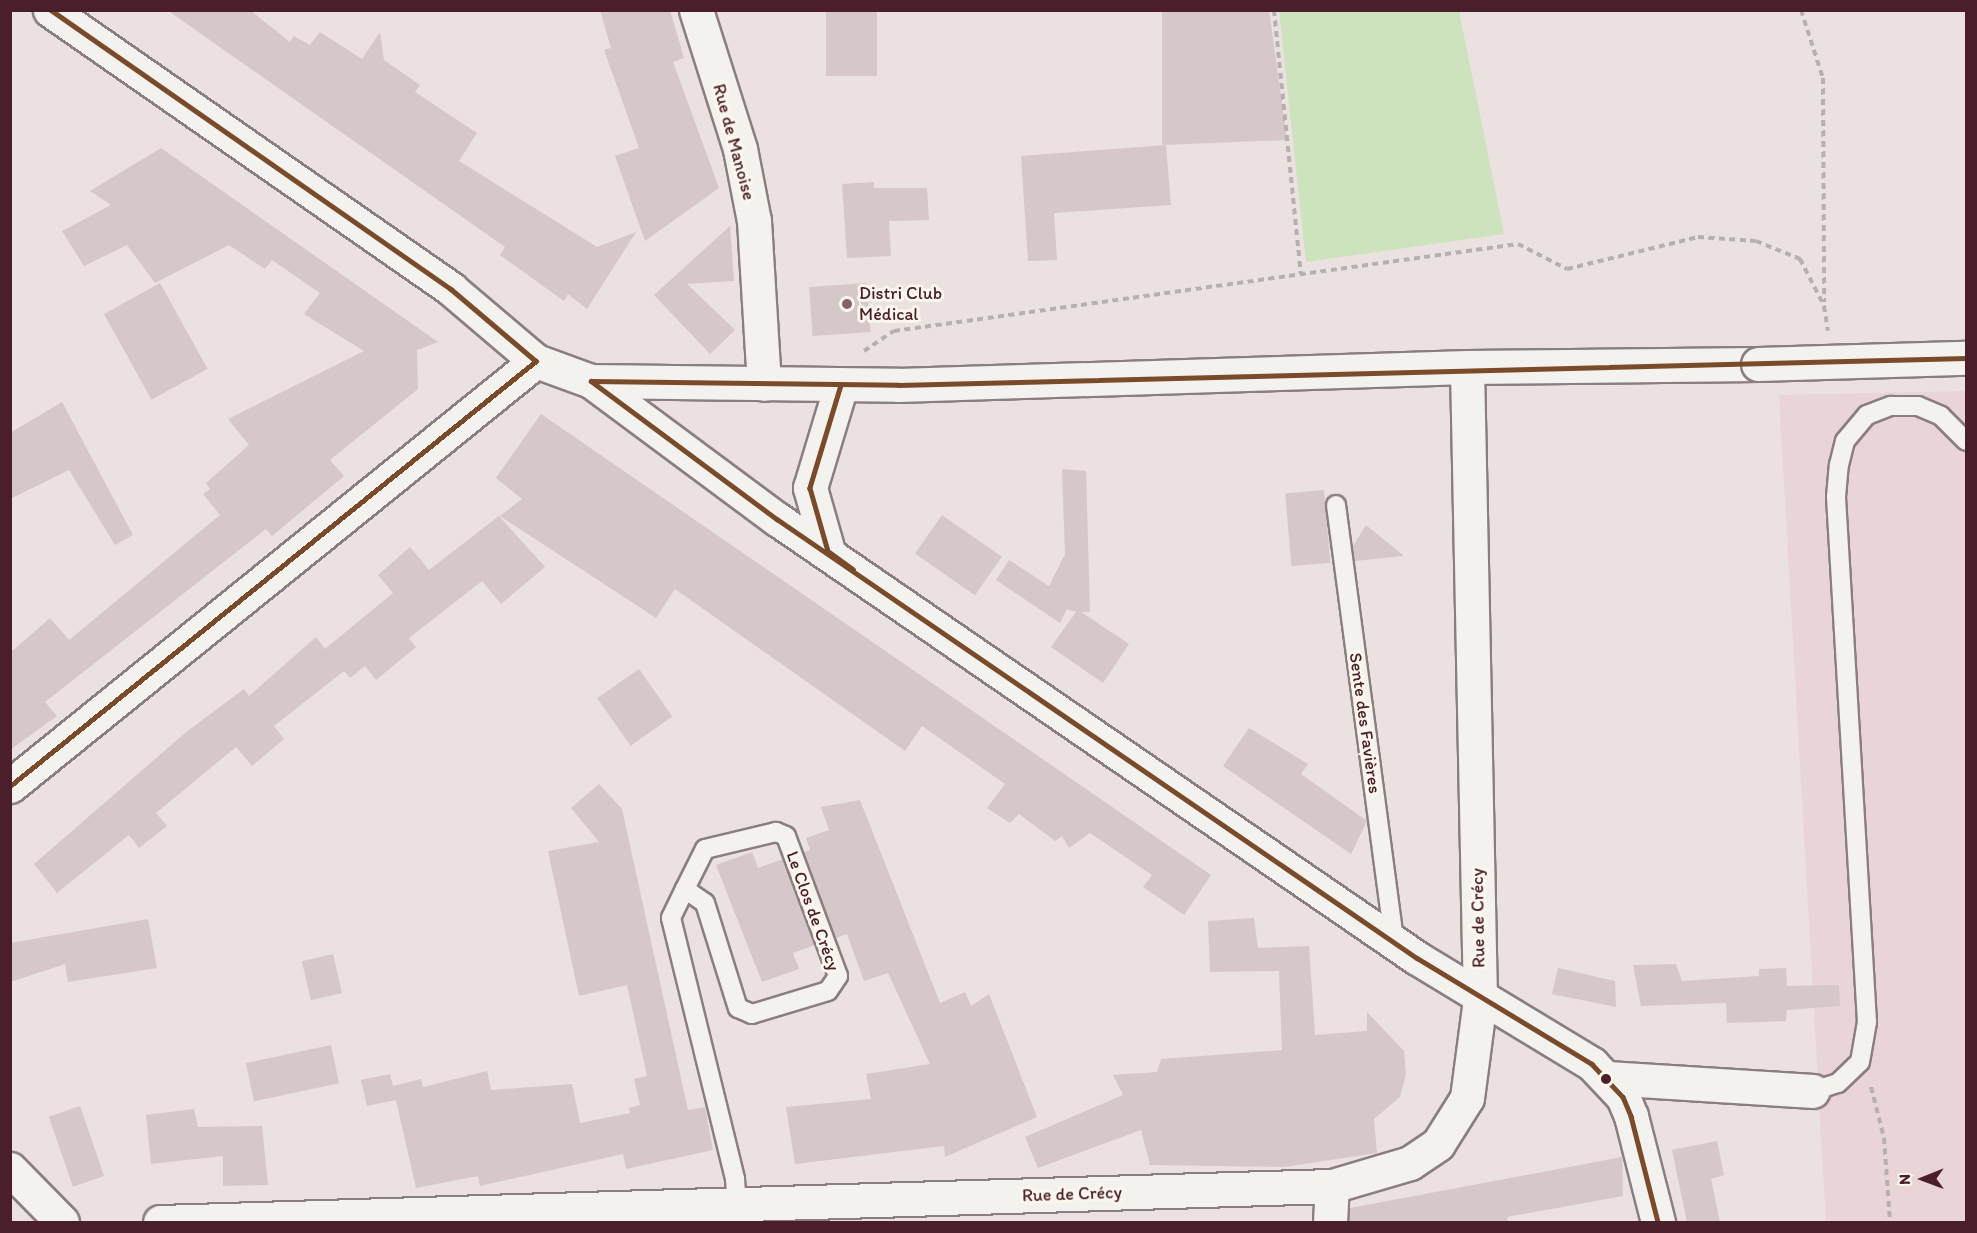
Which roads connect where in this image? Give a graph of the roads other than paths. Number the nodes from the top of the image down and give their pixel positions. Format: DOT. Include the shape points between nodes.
graph roads {
  1 [pos="50,10"];
  2 [pos="696,10"];
  3 [pos="1966,358"];
  4 [pos="536,361"];
  5 [pos="1467,367"];
  6 [pos="591,381"];
  7 [pos="764,384"];
  8 [pos="841,386"];
  9 [pos="1966,441"];
  10 [pos="1336,505"];
  11 [pos="828,551"];
  12 [pos="10,786"];
  13 [pos="685,889"];
  14 [pos="1394,942"];
  15 [pos="1480,999"];
  16 [pos="1608,1078"];
  17 [pos="1813,1090"];
  18 [pos="10,1169"];
  19 [pos="1332,1186"];
  20 [pos="737,1206"];
  21 [pos="511,1218"];
  22 [pos="62,1222"];
  23 [pos="160,1222"];
  24 [pos="1330,1222"];
  25 [pos="1658,1222"];
  1 -- 4 [label="street" via="451,289"];
  2 -- 7 [label="street, Rue de Manoise" via="740,148 754,222"];
  3 -- 5 [label="street, bridge"];
  4 -- 6 [label="street"];
  4 -- 12 [label="street"];
  5 -- 8 [label="street"];
  5 -- 15 [label="street, Rue de Crécy"];
  6 -- 7 [label="street"];
  6 -- 11 [label="street"];
  7 -- 8 [label="street"];
  8 -- 11 [label="street" via="810,488"];
  9 -- 17 [label="lane" via="1941,416 1918,406 1891,406 1867,415 1845,441 1839,465 1836,497 1867,994 1860,1062 1838,1083"];
  10 -- 14 [label="lane, Sente des Favières"];
  11 -- 14 [label="street"];
  13 -- 13 [label="lane, Le Clos de Crécy" via="705,903 738,1008 752,1014 828,991 838,976 786,836 776,832 705,849"];
  13 -- 20 [label="lane, Le Clos de Crécy" via="671,918 735,1179"];
  14 -- 15 [label="street"];
  15 -- 16 [label="street" via="1571,1050"];
  15 -- 19 [label="street, Rue de Crécy" via="1477,1058 1456,1123 1438,1144 1410,1163"];
  16 -- 17 [label="street"];
  16 -- 25 [label="street" via="1631,1116"];
  18 -- 22 [label="street"];
  19 -- 20 [label="street, Rue de Crécy"];
  19 -- 24 [label="street"];
  20 -- 21 [label="street, Rue de Crécy"];
  21 -- 23 [label="street, Rue de Crécy"];
}
